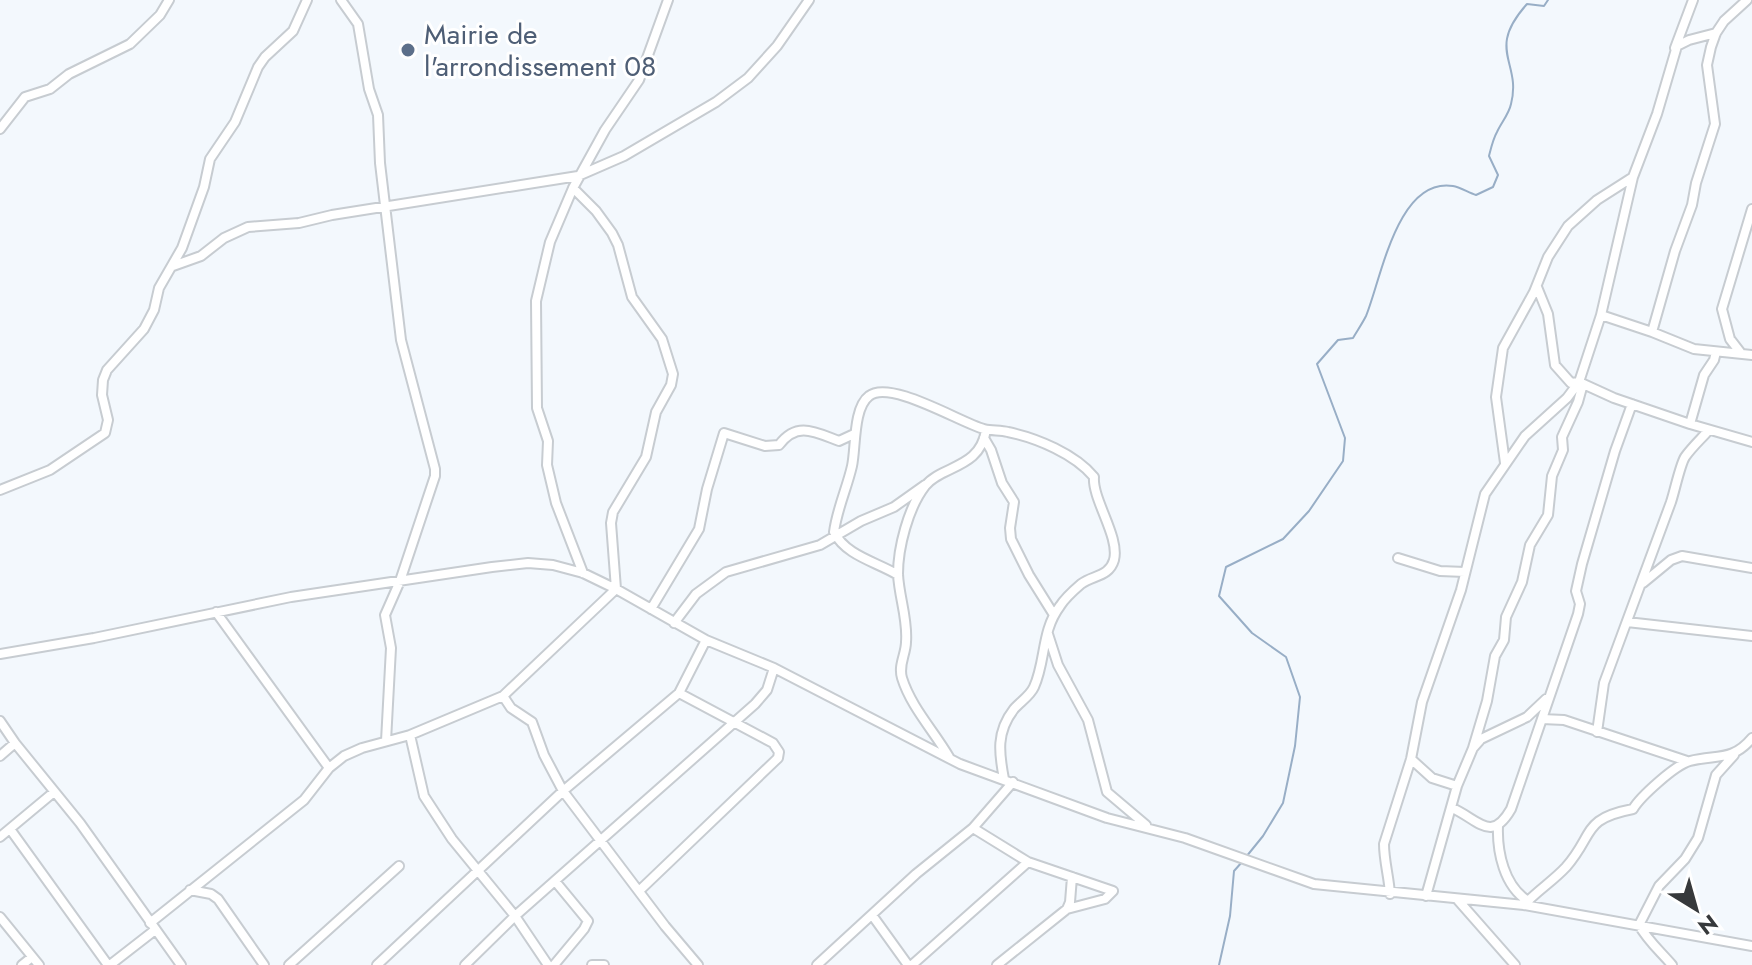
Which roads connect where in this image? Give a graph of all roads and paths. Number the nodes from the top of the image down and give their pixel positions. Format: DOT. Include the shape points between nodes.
graph roads {
  1 [pos="169,0"];
  2 [pos="307,0"];
  3 [pos="341,0"];
  4 [pos="668,0"];
  5 [pos="809,0"];
  6 [pos="1693,0"];
  7 [pos="1747,0"];
  8 [pos="1716,33"];
  9 [pos="1675,49"];
  10 [pos="0,129"];
  11 [pos="578,176"];
  12 [pos="1633,177"];
  13 [pos="573,188"];
  14 [pos="386,208"];
  15 [pos="1752,209"];
  16 [pos="173,266"];
  17 [pos="1537,286"];
  18 [pos="1601,315"];
  19 [pos="1652,332"];
  20 [pos="1716,352"];
  21 [pos="1740,352"];
  22 [pos="1752,355"];
  23 [pos="1581,383"];
  24 [pos="1632,404"];
  25 [pos="1690,424"];
  26 [pos="1708,431"];
  27 [pos="854,434"];
  28 [pos="985,434"];
  29 [pos="1752,442"];
  30 [pos="1505,463"];
  31 [pos="926,484"];
  32 [pos="0,490"];
  33 [pos="836,535"];
  34 [pos="1398,558"];
  35 [pos="1752,568"];
  36 [pos="1465,572"];
  37 [pos="583,573"];
  38 [pos="898,575"];
  39 [pos="400,581"];
  40 [pos="1640,584"];
  41 [pos="616,589"];
  42 [pos="651,609"];
  43 [pos="216,612"];
  44 [pos="1054,615"];
  45 [pos="1627,622"];
  46 [pos="674,623"];
  47 [pos="1047,629"];
  48 [pos="1752,636"];
  49 [pos="706,640"];
  50 [pos="0,654"];
  51 [pos="774,668"];
  52 [pos="679,693"];
  53 [pos="1550,695"];
  54 [pos="503,696"];
  55 [pos="1542,719"];
  56 [pos="0,721"];
  57 [pos="732,723"];
  58 [pos="1597,732"];
  59 [pos="410,735"];
  60 [pos="1752,738"];
  61 [pos="386,741"];
  62 [pos="15,743"];
  63 [pos="1473,748"];
  64 [pos="1736,753"];
  65 [pos="0,756"];
  66 [pos="949,758"];
  67 [pos="1411,759"];
  68 [pos="1687,761"];
  69 [pos="329,768"];
  70 [pos="1009,780"];
  71 [pos="1457,786"];
  72 [pos="563,791"];
  73 [pos="54,792"];
  74 [pos="1452,808"];
  75 [pos="1498,826"];
  76 [pos="973,828"];
  77 [pos="10,829"];
  78 [pos="1152,830"];
  79 [pos="0,837"];
  80 [pos="601,841"];
  81 [pos="1028,862"];
  82 [pos="399,866"];
  83 [pos="477,871"];
  84 [pos="1072,877"];
  85 [pos="555,881"];
  86 [pos="190,890"];
  87 [pos="639,891"];
  88 [pos="1390,894"];
  89 [pos="1426,896"];
  90 [pos="1457,899"];
  91 [pos="1526,903"];
  92 [pos="1067,909"];
  93 [pos="872,915"];
  94 [pos="515,916"];
  95 [pos="0,917"];
  96 [pos="1639,925"];
  97 [pos="152,926"];
  98 [pos="1752,946"];
  99 [pos="32,957"];
  100 [pos="22,965"];
  101 [pos="39,965"];
  102 [pos="109,965"];
  103 [pos="181,965"];
  104 [pos="264,965"];
  105 [pos="289,965"];
  106 [pos="377,965"];
  107 [pos="465,965"];
  108 [pos="551,965"];
  109 [pos="592,965"];
  110 [pos="604,965"];
  111 [pos="698,965"];
  112 [pos="817,965"];
  113 [pos="910,965"];
  114 [pos="997,965"];
  115 [pos="1515,965"];
  116 [pos="1672,965"];
  1 -- 10 [label="street" via="130,44 50,89 25,97"];
  2 -- 16 [label="street" via="293,31 258,67 235,122 210,159"];
  3 -- 14 [label="street" via="358,24 378,115"];
  4 -- 11 [label="street" via="639,80"];
  5 -- 11 [label="street" via="748,78 624,156"];
  6 -- 9 [label="street"];
  7 -- 8 [label="street"];
  8 -- 9 [label="street"];
  8 -- 19 [label="street" via="1707,65 1715,124"];
  9 -- 12 [label="street"];
  11 -- 13 [label="street"];
  11 -- 14 [label="street"];
  12 -- 17 [label="street" via="1568,226"];
  12 -- 18 [label="street"];
  13 -- 37 [label="street" via="550,242 536,301 537,408 548,441 547,465 556,503"];
  13 -- 41 [label="street" via="612,233 628,290 662,339 673,374 656,412 646,457 613,512"];
  14 -- 16 [label="street" via="248,227 201,256"];
  14 -- 39 [label="street" via="401,340 435,469"];
  15 -- 21 [label="street" via="1722,309 1730,339"];
  16 -- 32 [label="street" via="144,329 107,370 102,395 108,420 105,433 50,470"];
  17 -- 23 [label="street" via="1548,314 1555,365 1571,383"];
  17 -- 30 [label="street" via="1503,348 1497,376"];
  18 -- 19 [label="street"];
  18 -- 23 [label="street"];
  19 -- 20 [label="street"];
  20 -- 21 [label="street"];
  20 -- 25 [label="street"];
  21 -- 22 [label="street"];
  23 -- 24 [label="street"];
  23 -- 30 [label="street" via="1525,436"];
  23 -- 63 [label="street" via="1552,476 1548,515 1530,545 1522,582 1506,617"];
  24 -- 25 [label="street"];
  24 -- 53 [label="street" via="1582,564 1578,614"];
  25 -- 26 [label="street"];
  26 -- 29 [label="street"];
  26 -- 40 [label="street" via="1685,456"];
  27 -- 28 [label="street" via="865,401 878,392 932,406"];
  27 -- 33 [label="street"];
  27 -- 42 [label="street" via="839,441 804,430 767,446 724,433 699,529"];
  28 -- 31 [label="street" via="964,464"];
  28 -- 44 [label="street" via="1014,502 1011,539"];
  28 -- 44 [label="street" via="1012,433 1045,445 1094,477 1114,560"];
  30 -- 36 [label="street" via="1485,494"];
  31 -- 33 [label="street" via="894,507"];
  31 -- 38 [label="street" via="909,523"];
  33 -- 38 [label="street" via="862,558"];
  33 -- 46 [label="street" via="810,549 726,572 696,594"];
  34 -- 36 [label="street" via="1440,571"];
  35 -- 40 [label="street" via="1682,556"];
  36 -- 67 [label="street" via="1422,702"];
  37 -- 39 [label="street" via="528,563"];
  37 -- 41 [label="street"];
  38 -- 66 [label="street" via="906,635 901,677"];
  39 -- 43 [label="street"];
  39 -- 61 [label="street" via="385,615 391,648"];
  40 -- 45 [label="street"];
  41 -- 42 [label="street"];
  41 -- 54 [label="street"];
  42 -- 46 [label="street"];
  43 -- 50 [label="street"];
  43 -- 69 [label="street"];
  44 -- 47 [label="street"];
  45 -- 48 [label="street"];
  45 -- 58 [label="street" via="1604,683"];
  46 -- 49 [label="street"];
  47 -- 70 [label="street" via="1036,684 1001,735 999,753"];
  47 -- 78 [label="street" via="1058,665 1088,720 1107,792"];
  49 -- 51 [label="street"];
  49 -- 52 [label="street"];
  51 -- 57 [label="street" via="762,696"];
  51 -- 66 [label="street"];
  52 -- 57 [label="street"];
  52 -- 72 [label="street"];
  53 -- 55 [label="street"];
  53 -- 63 [label="street" via="1527,717"];
  54 -- 59 [label="street"];
  54 -- 72 [label="street" via="534,724"];
  55 -- 58 [label="street" via="1564,720"];
  55 -- 75 [label="street" via="1511,809"];
  56 -- 62 [label="street"];
  57 -- 80 [label="street"];
  57 -- 87 [label="street" via="773,743 778,758"];
  58 -- 68 [label="street"];
  59 -- 61 [label="street"];
  59 -- 83 [label="street" via="424,796"];
  60 -- 64 [label="street"];
  61 -- 69 [label="street" via="344,756"];
  62 -- 65 [label="street"];
  62 -- 73 [label="street"];
  63 -- 71 [label="street"];
  64 -- 68 [label="street"];
  64 -- 96 [label="street" via="1716,775 1698,838 1659,886"];
  66 -- 70 [label="street"];
  67 -- 71 [label="street" via="1432,778"];
  67 -- 88 [label="street" via="1384,844"];
  68 -- 91 [label="street" via="1640,797 1633,809 1594,823 1565,867"];
  69 -- 86 [label="street" via="304,800"];
  70 -- 76 [label="street"];
  70 -- 78 [label="street"];
  71 -- 74 [label="street"];
  72 -- 80 [label="street"];
  72 -- 83 [label="street"];
  73 -- 77 [label="street"];
  73 -- 97 [label="street"];
  74 -- 75 [label="street" via="1481,826"];
  74 -- 89 [label="street"];
  75 -- 91 [label="street" via="1503,865"];
  76 -- 81 [label="street"];
  76 -- 93 [label="street"];
  77 -- 79 [label="street"];
  77 -- 102 [label="street"];
  78 -- 88 [label="street" via="1314,884"];
  80 -- 85 [label="street"];
  80 -- 87 [label="street"];
  81 -- 84 [label="street"];
  81 -- 113 [label="street"];
  82 -- 105 [label="street"];
  83 -- 94 [label="street"];
  83 -- 106 [label="street"];
  84 -- 92 [label="street"];
  84 -- 92 [label="street" via="1113,891 1105,899"];
  85 -- 94 [label="street"];
  85 -- 108 [label="street" via="588,921"];
  86 -- 97 [label="street"];
  86 -- 104 [label="street" via="218,899"];
  87 -- 111 [label="street"];
  88 -- 89 [label="street"];
  89 -- 90 [label="street"];
  90 -- 91 [label="street"];
  90 -- 115 [label="street"];
  91 -- 96 [label="street"];
  92 -- 114 [label="street"];
  93 -- 112 [label="street"];
  93 -- 113 [label="street"];
  94 -- 107 [label="street"];
  94 -- 108 [label="street"];
  95 -- 99 [label="street"];
  96 -- 98 [label="street"];
  96 -- 116 [label="street"];
  97 -- 102 [label="street"];
  97 -- 103 [label="street"];
  99 -- 100 [label="street"];
  99 -- 101 [label="street"];
  109 -- 110 [label="street"];
}
